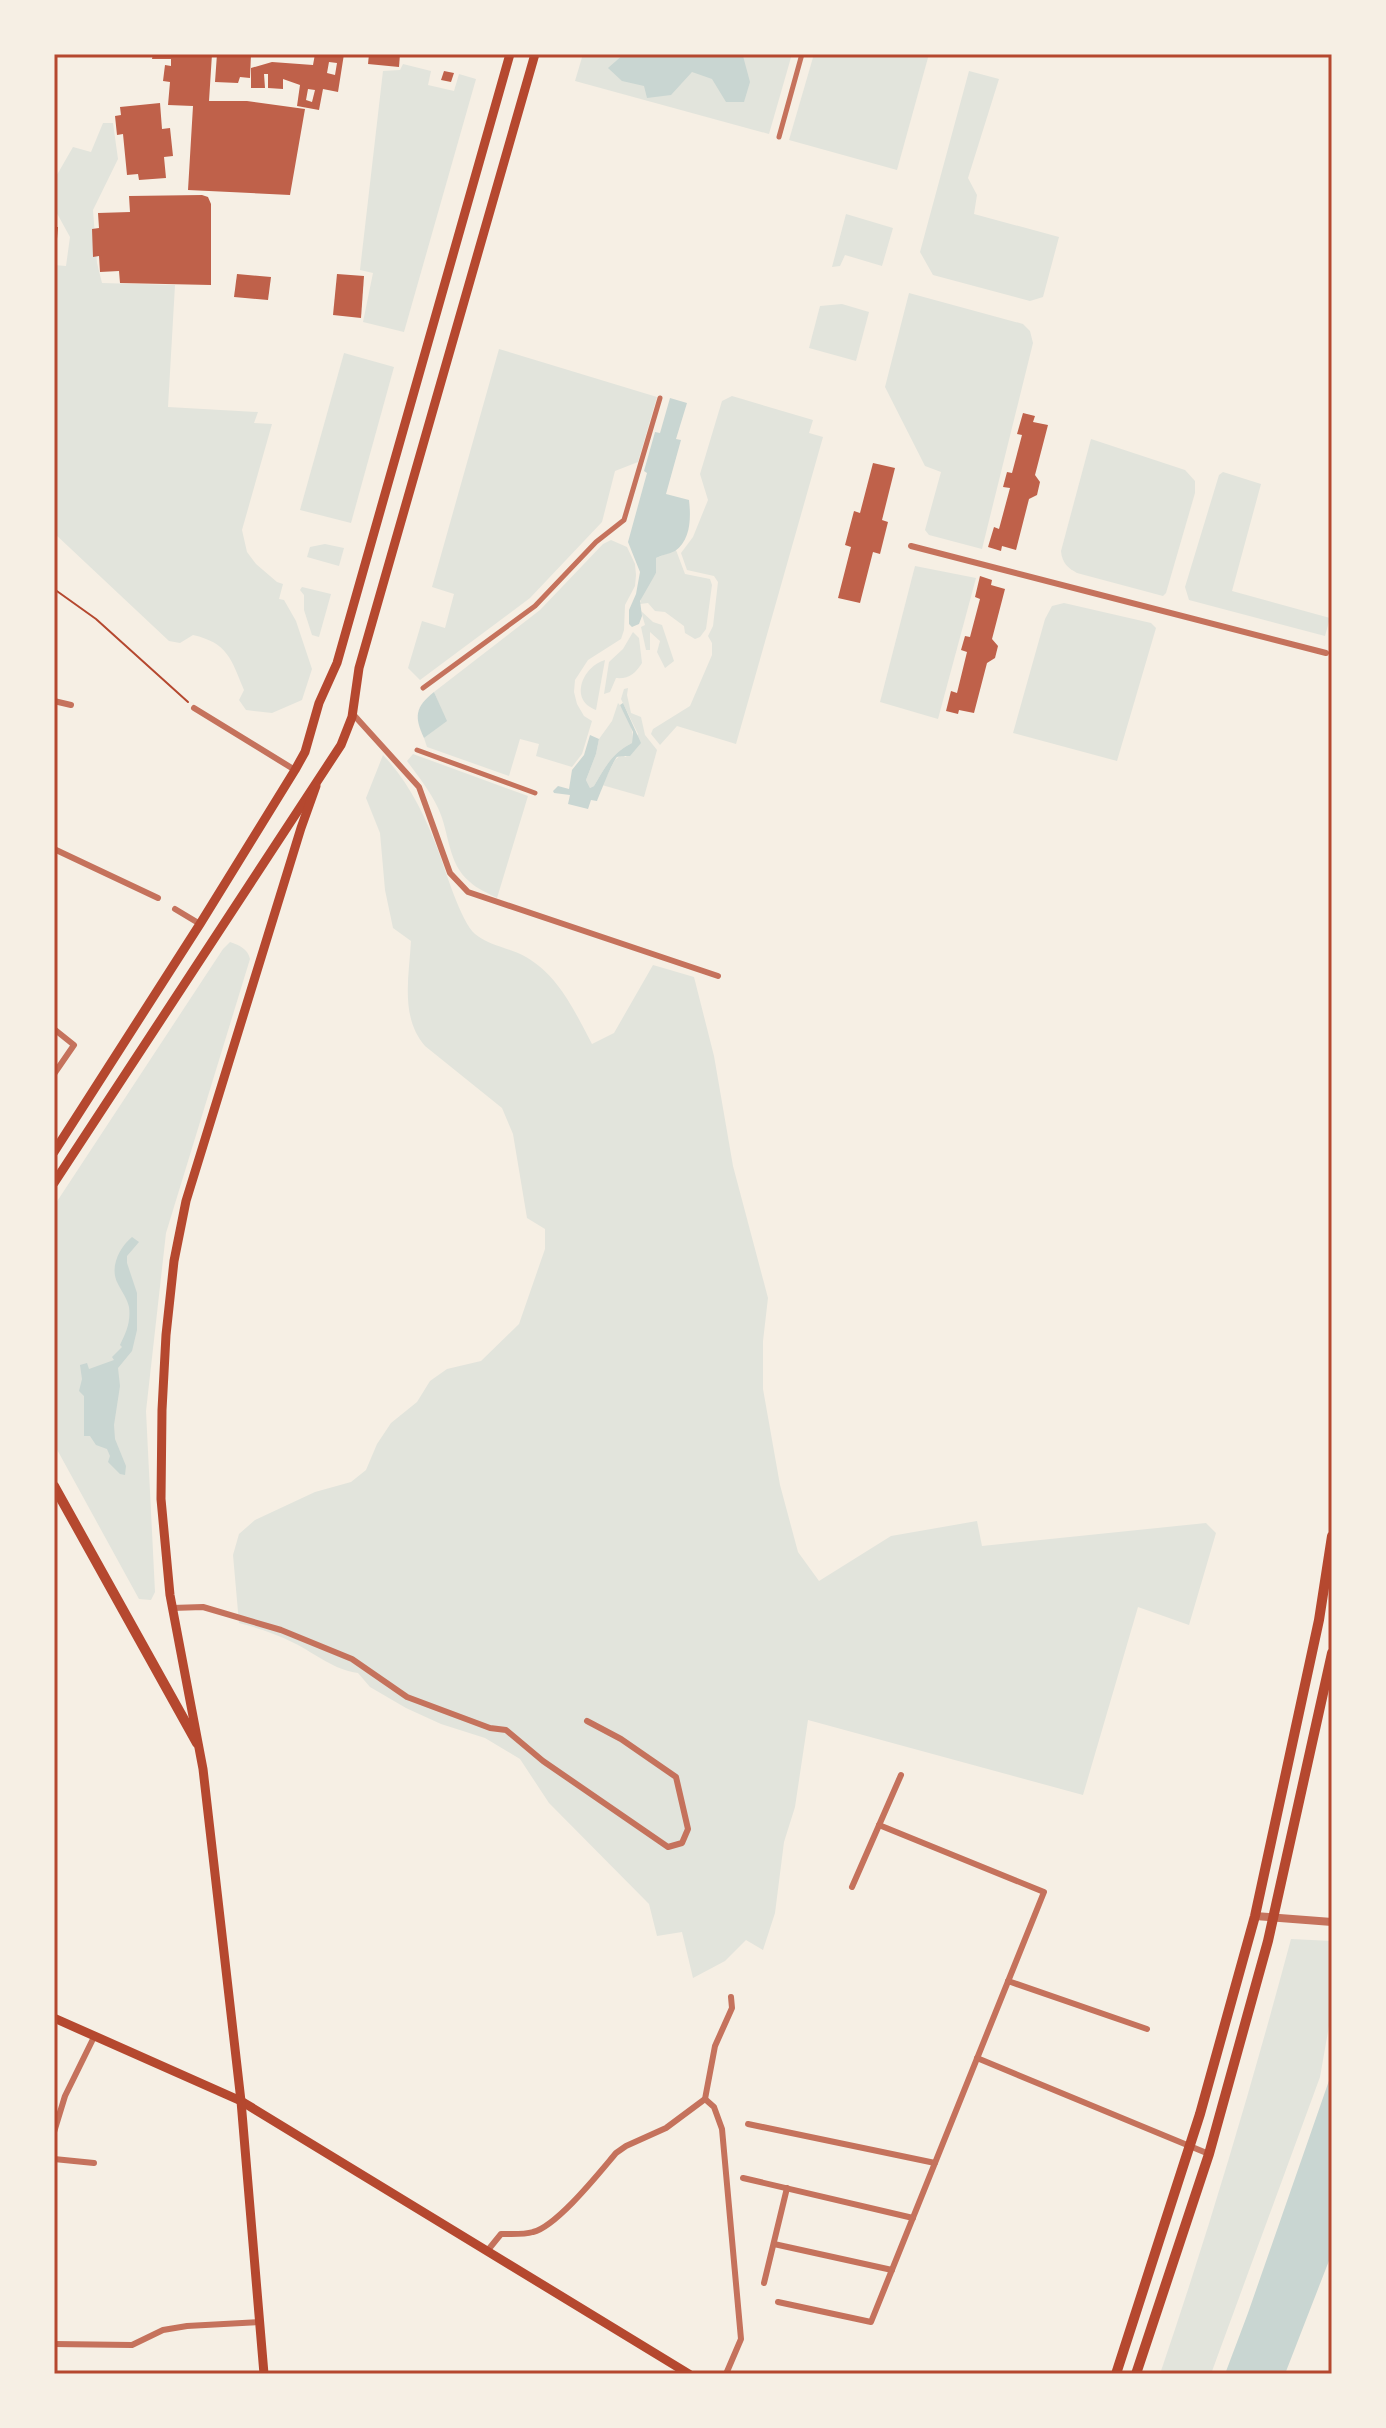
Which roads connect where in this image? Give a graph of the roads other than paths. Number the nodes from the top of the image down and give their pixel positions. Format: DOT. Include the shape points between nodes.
graph roads {
  1 [pos="510,54"];
  2 [pos="535,54"];
  3 [pos="802,54"];
  4 [pos="779,137"];
  5 [pos="660,398"];
  6 [pos="911,546"];
  7 [pos="1326,653"];
  8 [pos="423,688"];
  9 [pos="54,701"];
  10 [pos="71,705"];
  11 [pos="194,708"];
  12 [pos="352,713"];
  13 [pos="417,750"];
  14 [pos="295,770"];
  15 [pos="316,786"];
  16 [pos="535,793"];
  17 [pos="54,849"];
  18 [pos="158,898"];
  19 [pos="175,909"];
  20 [pos="200,924"];
  21 [pos="718,976"];
  22 [pos="54,1029"];
  23 [pos="54,1074"];
  24 [pos="54,1152"];
  25 [pos="54,1183"];
  26 [pos="54,1486"];
  27 [pos="1332,1536"];
  28 [pos="172,1608"];
  29 [pos="1332,1653"];
  30 [pos="587,1721"];
  31 [pos="197,1743"];
  32 [pos="901,1775"];
  33 [pos="879,1825"];
  34 [pos="852,1887"];
  35 [pos="1255,1916"];
  36 [pos="1274,1917"];
  37 [pos="1332,1922"];
  38 [pos="1008,1981"];
  39 [pos="731,1997"];
  40 [pos="54,2018"];
  41 [pos="1147,2029"];
  42 [pos="94,2037"];
  43 [pos="977,2058"];
  44 [pos="705,2099"];
  45 [pos="241,2101"];
  46 [pos="748,2124"];
  47 [pos="54,2132"];
  48 [pos="1190,2147"];
  49 [pos="1209,2154"];
  50 [pos="54,2159"];
  51 [pos="94,2163"];
  52 [pos="935,2163"];
  53 [pos="743,2178"];
  54 [pos="787,2188"];
  55 [pos="913,2218"];
  56 [pos="774,2244"];
  57 [pos="488,2250"];
  58 [pos="892,2270"];
  59 [pos="764,2283"];
  60 [pos="778,2302"];
  61 [pos="259,2322"];
  62 [pos="54,2344"];
  63 [pos="264,2374"];
  64 [pos="689,2374"];
  65 [pos="726,2374"];
  66 [pos="1116,2374"];
  67 [pos="1136,2374"];
  1 -- 14 [label="main road" via="337,663"];
  2 -- 12 [label="main road" via="359,668"];
  3 -- 4 [label="street"];
  5 -- 8 [label="street" via="624,520 535,606"];
  6 -- 7 [label="street"];
  9 -- 10 [label="street"];
  11 -- 14 [label="street"];
  12 -- 15 [label="main road" via="341,745"];
  12 -- 21 [label="street" via="419,787 450,873 468,892"];
  13 -- 16 [label="street"];
  14 -- 20 [label="main road"];
  15 -- 25 [label="main road"];
  15 -- 28 [label="main road" via="186,1201 174,1261 161,1499"];
  17 -- 18 [label="street"];
  19 -- 20 [label="street"];
  20 -- 24 [label="main road"];
  22 -- 23 [label="street" via="74,1045"];
  26 -- 31 [label="main road"];
  27 -- 35 [label="main road"];
  28 -- 30 [label="street" via="203,1607 251,1620 352,1659 407,1697 506,1730 668,1847 682,1843 688,1829 676,1777"];
  28 -- 31 [label="main road"];
  29 -- 36 [label="main road"];
  31 -- 45 [label="main road"];
  32 -- 33 [label="street"];
  33 -- 34 [label="street"];
  33 -- 38 [label="street" via="1044,1892"];
  35 -- 36 [label="street"];
  35 -- 48 [label="main road"];
  36 -- 37 [label="street"];
  36 -- 49 [label="main road"];
  38 -- 41 [label="street"];
  38 -- 43 [label="street"];
  39 -- 44 [label="street"];
  40 -- 42 [label="main road"];
  42 -- 45 [label="main road"];
  42 -- 47 [label="street"];
  43 -- 48 [label="street"];
  43 -- 52 [label="street"];
  44 -- 57 [label="street" via="666,2128 616,2153 543,2227 501,2234"];
  44 -- 65 [label="street" via="722,2129 741,2339"];
  45 -- 57 [label="main road"];
  45 -- 61 [label="main road"];
  46 -- 52 [label="street"];
  48 -- 49 [label="street"];
  48 -- 66 [label="main road"];
  49 -- 67 [label="main road"];
  50 -- 51 [label="street"];
  52 -- 55 [label="street"];
  53 -- 54 [label="street"];
  54 -- 55 [label="street"];
  54 -- 56 [label="street"];
  55 -- 58 [label="street"];
  56 -- 58 [label="street"];
  56 -- 59 [label="street"];
  57 -- 64 [label="main road"];
  58 -- 60 [label="street" via="871,2322"];
  61 -- 62 [label="street" via="163,2330 132,2345"];
  61 -- 63 [label="main road"];
}
